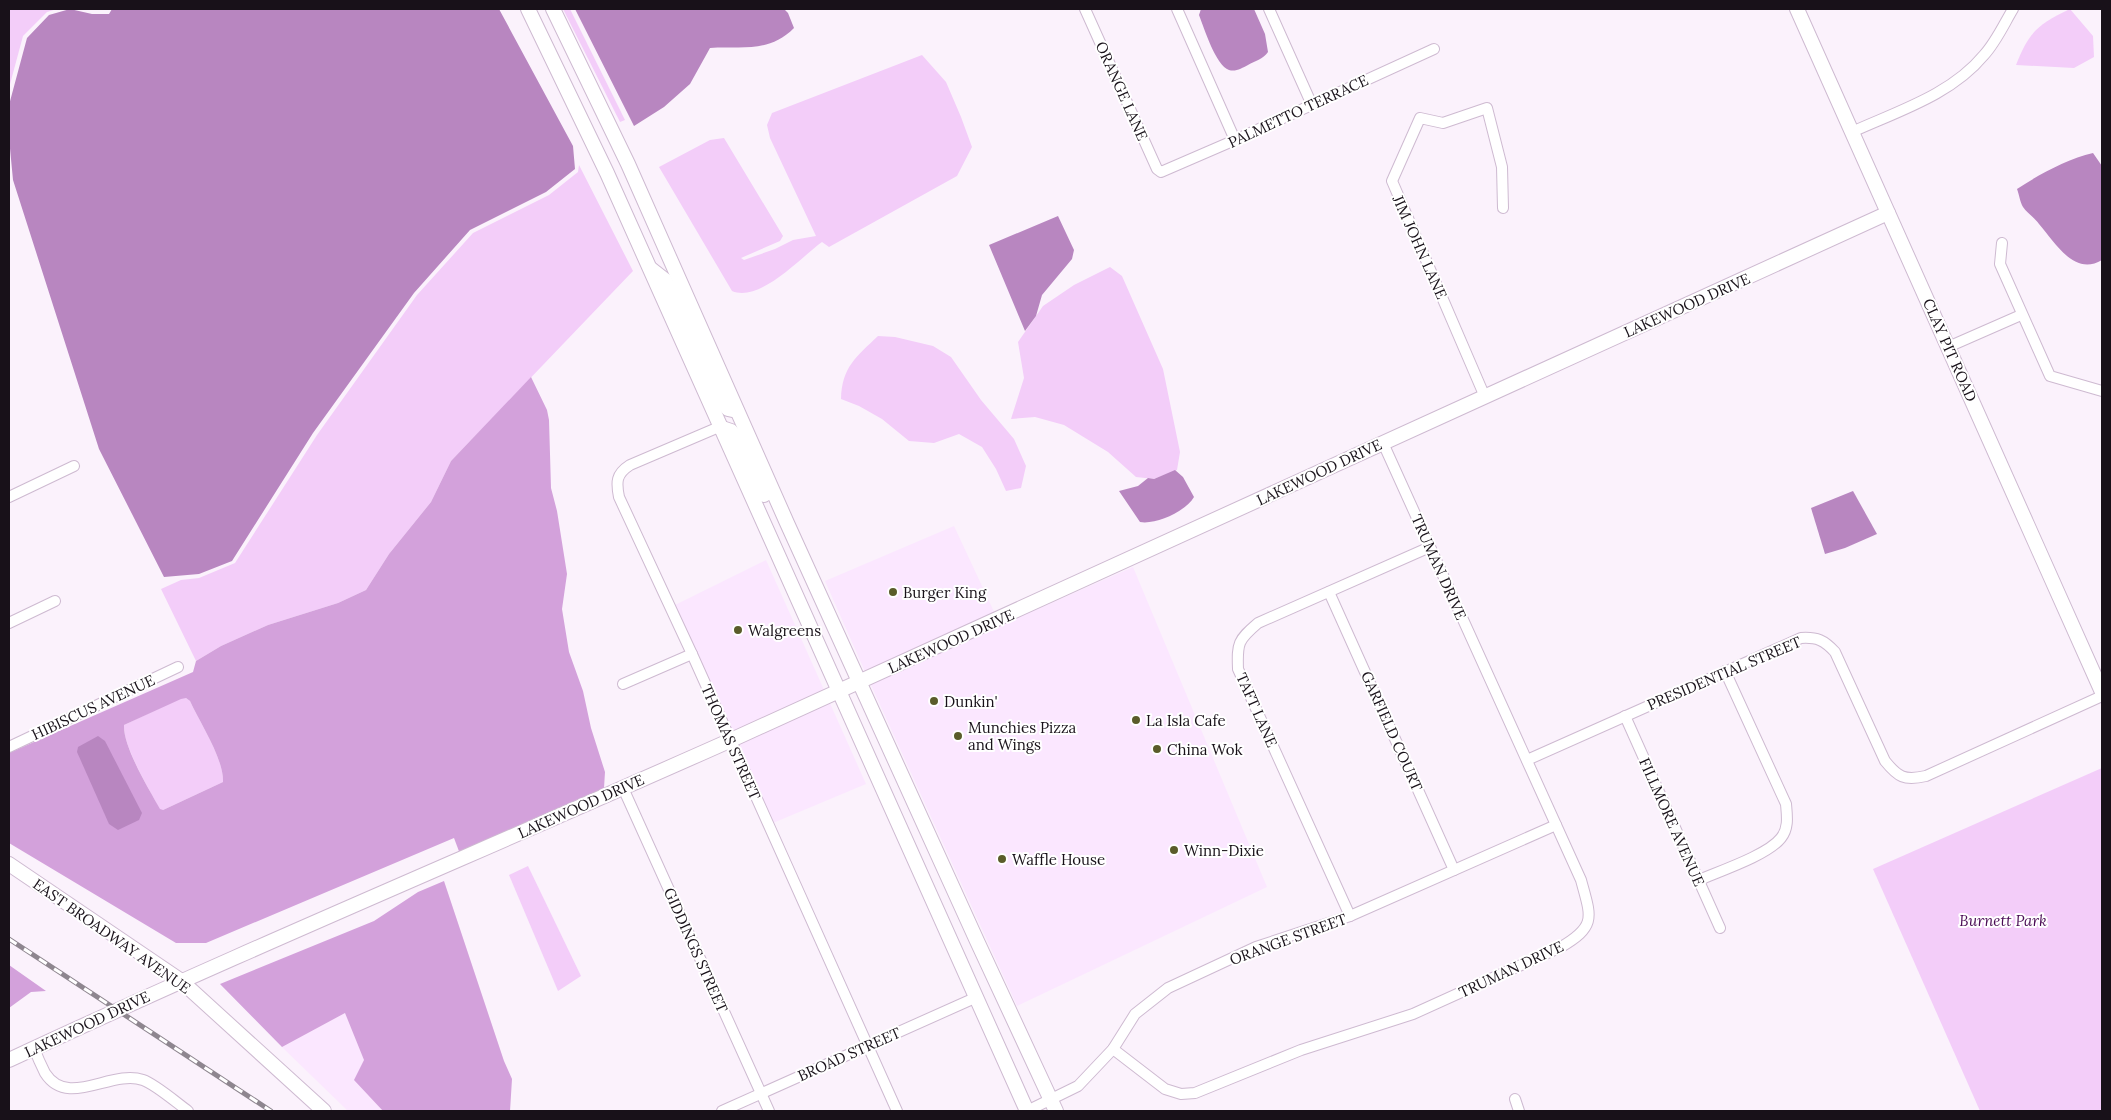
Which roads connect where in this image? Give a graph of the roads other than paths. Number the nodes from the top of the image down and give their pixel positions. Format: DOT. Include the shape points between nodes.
graph roads {
  1 [pos="528,9"];
  2 [pos="553,9"];
  3 [pos="1085,9"];
  4 [pos="1177,9"];
  5 [pos="1268,9"];
  6 [pos="1797,9"];
  7 [pos="2013,9"];
  8 [pos="1434,49"];
  9 [pos="1312,105"];
  10 [pos="1852,132"];
  11 [pos="1235,140"];
  12 [pos="1162,172"];
  13 [pos="1503,208"];
  14 [pos="1888,213"];
  15 [pos="2002,243"];
  16 [pos="648,267"];
  17 [pos="2021,315"];
  18 [pos="1948,347"];
  19 [pos="2102,391"];
  20 [pos="1484,397"];
  21 [pos="737,411"];
  22 [pos="719,427"];
  23 [pos="1383,443"];
  24 [pos="74,466"];
  25 [pos="9,497"];
  26 [pos="787,523"];
  27 [pos="1430,546"];
  28 [pos="1329,592"];
  29 [pos="55,601"];
  30 [pos="9,623"];
  31 [pos="692,654"];
  32 [pos="178,668"];
  33 [pos="1725,671"];
  34 [pos="860,682"];
  35 [pos="623,684"];
  36 [pos="838,692"];
  37 [pos="2102,692"];
  38 [pos="2102,696"];
  39 [pos="1625,716"];
  40 [pos="730,741"];
  41 [pos="9,747"];
  42 [pos="1527,760"];
  43 [pos="623,788"];
  44 [pos="1556,825"];
  45 [pos="9,864"];
  46 [pos="1454,870"];
  47 [pos="1698,880"];
  48 [pos="1350,916"];
  49 [pos="1720,928"];
  50 [pos="180,980"];
  51 [pos="976,997"];
  52 [pos="866,1046"];
  53 [pos="34,1048"];
  54 [pos="1114,1049"];
  55 [pos="9,1060"];
  56 [pos="760,1094"];
  57 [pos="1515,1099"];
  58 [pos="1053,1105"];
  59 [pos="188,1111"];
  60 [pos="324,1111"];
  61 [pos="722,1111"];
  62 [pos="769,1111"];
  63 [pos="897,1111"];
  64 [pos="1027,1111"];
  65 [pos="1519,1111"];
  1 -- 16 [label="main road" via="568,89"];
  2 -- 21 [label="main road" via="628,164"];
  3 -- 12 [label="street, ORANGE LANE"];
  4 -- 11 [label="street"];
  5 -- 9 [label="street"];
  6 -- 10 [label="main road, CLAY PIT ROAD"];
  7 -- 10 [label="street" via="1985,54 1962,78"];
  8 -- 9 [label="street, PALMETTO TERRACE"];
  9 -- 11 [label="street, PALMETTO TERRACE"];
  10 -- 14 [label="main road, CLAY PIT ROAD"];
  11 -- 12 [label="street, PALMETTO TERRACE"];
  13 -- 20 [label="street, JIM JOHN LANE" via="1502,167 1487,108 1443,123 1420,118 1392,182"];
  14 -- 18 [label="main road, CLAY PIT ROAD"];
  14 -- 20 [label="main road, LAKEWOOD DRIVE"];
  15 -- 17 [label="street" via="2000,264"];
  16 -- 21 [label="main road" via="665,280 722,402 728,409"];
  16 -- 22 [label="main road"];
  17 -- 18 [label="street"];
  17 -- 19 [label="street" via="2050,376"];
  18 -- 37 [label="main road, CLAY PIT ROAD"];
  20 -- 23 [label="main road, LAKEWOOD DRIVE"];
  21 -- 26 [label="main road"];
  22 -- 26 [label="main road" via="731,431 738,439 764,494"];
  22 -- 31 [label="street, THOMAS STREET" via="630,465 617,478 619,498"];
  22 -- 36 [label="main road"];
  23 -- 27 [label="street, TRUMAN DRIVE"];
  23 -- 34 [label="main road, LAKEWOOD DRIVE"];
  24 -- 25 [label="street"];
  26 -- 34 [label="main road"];
  27 -- 28 [label="street, TAFT LANE"];
  27 -- 42 [label="street, TRUMAN DRIVE"];
  28 -- 46 [label="street, GARFIELD COURT"];
  28 -- 48 [label="street, TAFT LANE" via="1258,624 1246,634 1237,648 1238,669"];
  29 -- 30 [label="street"];
  31 -- 35 [label="street"];
  31 -- 40 [label="street, THOMAS STREET"];
  32 -- 41 [label="street, HIBISCUS AVENUE"];
  33 -- 38 [label="street, PRESIDENTIAL STREET" via="1801,638 1813,637 1824,641 1835,652 1884,761 1896,774 1911,779 1926,776"];
  33 -- 39 [label="street, PRESIDENTIAL STREET"];
  33 -- 47 [label="street" via="1786,804 1788,821 1782,837 1771,848"];
  34 -- 36 [label="main road, LAKEWOOD DRIVE"];
  34 -- 58 [label="main road"];
  36 -- 40 [label="main road, LAKEWOOD DRIVE"];
  36 -- 51 [label="main road"];
  39 -- 42 [label="street, PRESIDENTIAL STREET"];
  39 -- 47 [label="street, FILLMORE AVENUE"];
  40 -- 43 [label="main road, LAKEWOOD DRIVE"];
  40 -- 52 [label="street, THOMAS STREET"];
  42 -- 44 [label="street, TRUMAN DRIVE"];
  43 -- 50 [label="main road, LAKEWOOD DRIVE"];
  43 -- 56 [label="street, GIDDINGS STREET"];
  44 -- 46 [label="street, ORANGE STREET"];
  44 -- 54 [label="street, TRUMAN DRIVE" via="1581,880 1590,911 1587,926 1561,947 1413,1014 1301,1050 1195,1093 1181,1094 1165,1089"];
  45 -- 50 [label="main road, EAST BROADWAY AVENUE"];
  46 -- 48 [label="street, ORANGE STREET"];
  47 -- 49 [label="street, FILLMORE AVENUE"];
  48 -- 54 [label="street, ORANGE STREET" via="1256,947 1168,988 1135,1014"];
  50 -- 53 [label="main road, LAKEWOOD DRIVE"];
  50 -- 60 [label="main road, EAST BROADWAY AVENUE"];
  51 -- 52 [label="street, BROAD STREET"];
  51 -- 64 [label="main road"];
  52 -- 56 [label="street, BROAD STREET"];
  52 -- 63 [label="street, THOMAS STREET"];
  53 -- 55 [label="main road, LAKEWOOD DRIVE"];
  53 -- 59 [label="street" via="46,1074 60,1086 77,1089 122,1077 144,1080"];
  54 -- 58 [label="street, ORANGE STREET" via="1078,1086"];
  56 -- 61 [label="street, BROAD STREET"];
  56 -- 62 [label="street, GIDDINGS STREET"];
  57 -- 65 [label="street"];
  58 -- 64 [label="street, ORANGE STREET"];
}
